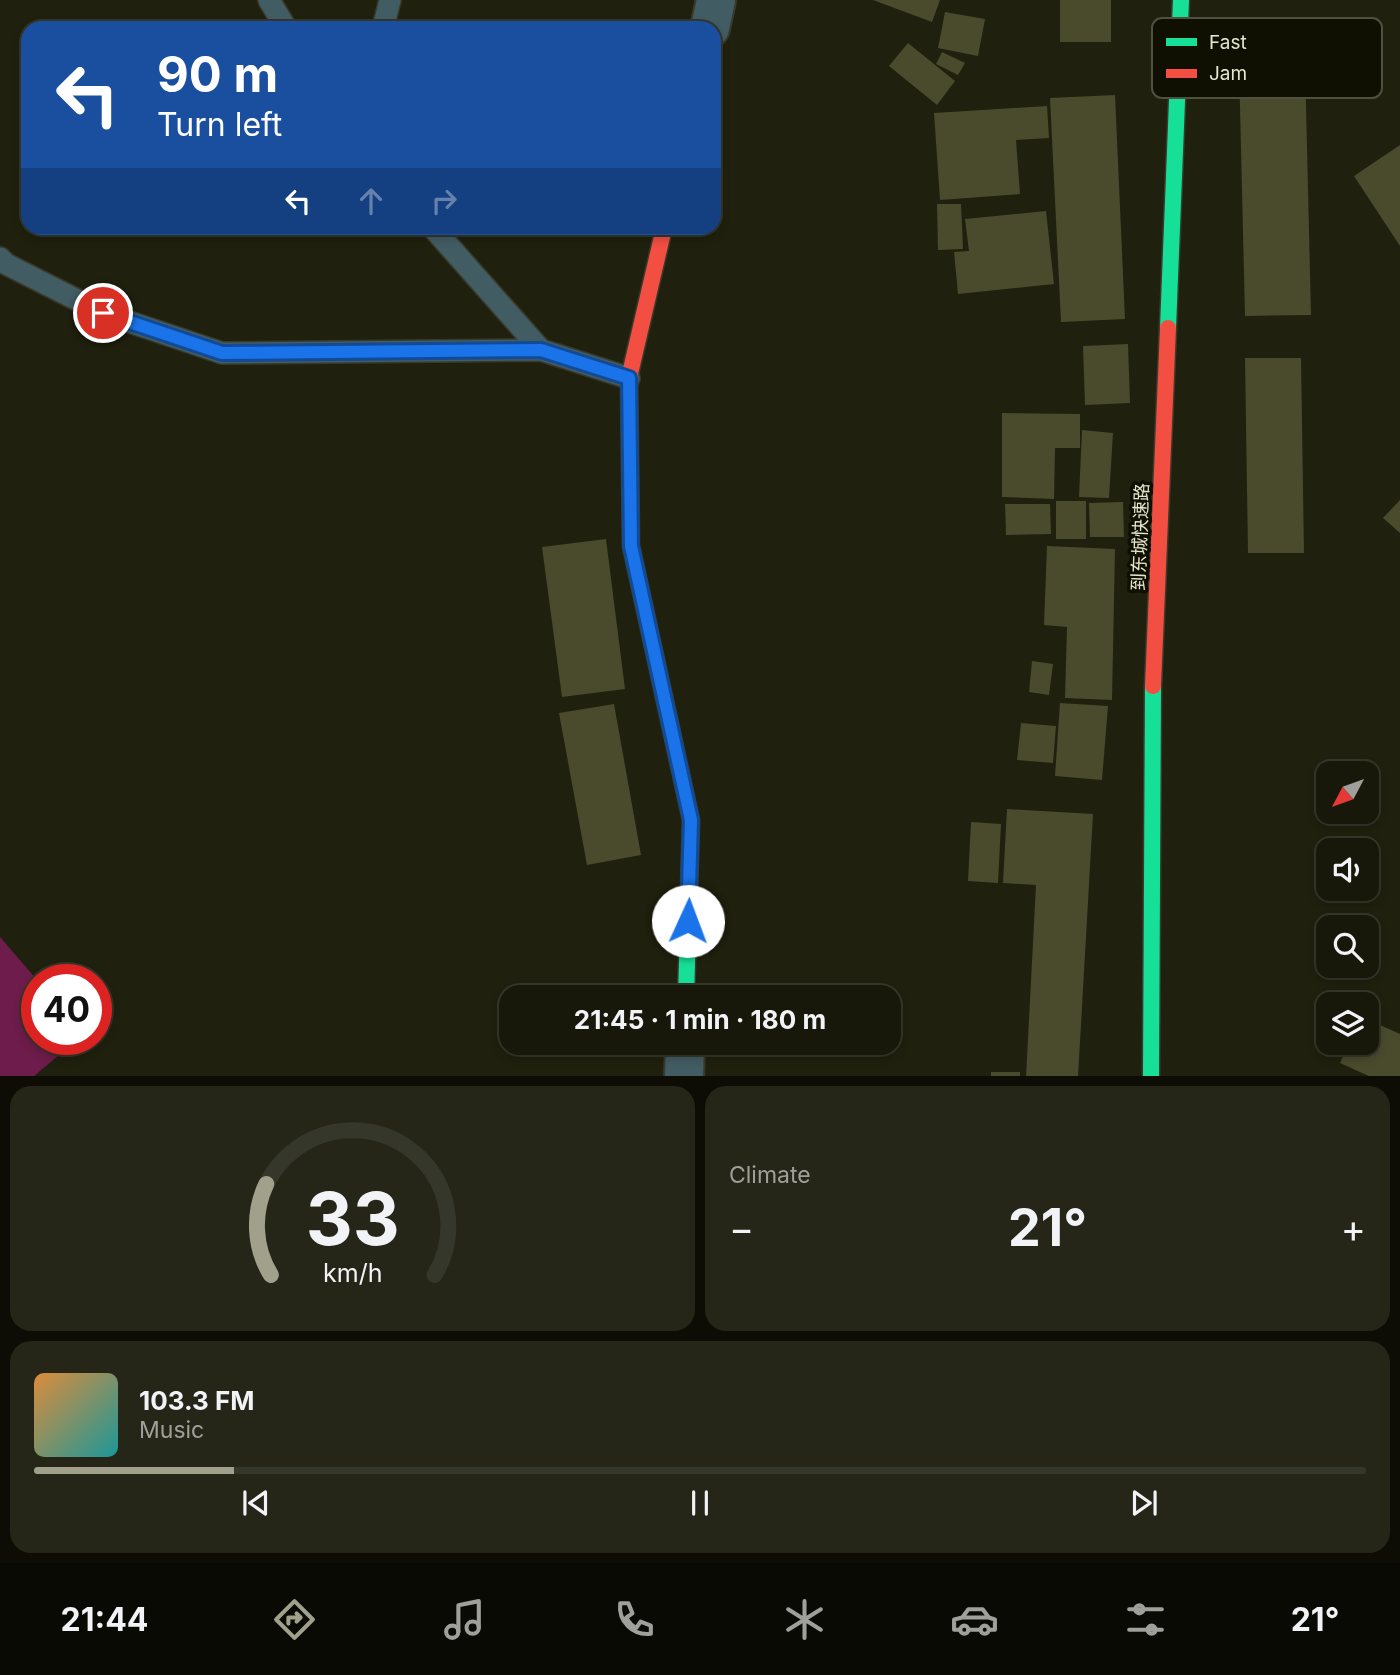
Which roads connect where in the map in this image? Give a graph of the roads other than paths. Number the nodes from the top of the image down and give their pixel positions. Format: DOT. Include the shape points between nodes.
graph roads {
  1 [pos="269,0"];
  2 [pos="390,0"];
  3 [pos="716,0"];
  4 [pos="1181,0"];
  5 [pos="1180,18"];
  6 [pos="282,21"];
  7 [pos="385,21"];
  8 [pos="712,21"];
  9 [pos="1177,98"];
  10 [pos="439,235"];
  11 [pos="662,235"];
  12 [pos="0,258"];
  13 [pos="541,350"];
  14 [pos="629,378"];
  15 [pos="686,985"];
  16 [pos="685,1055"];
  17 [pos="684,1076"];
  18 [pos="1151,1076"];
  1 -- 6 [label="lane"];
  2 -- 7 [label="lane"];
  3 -- 8 [label="street"];
  4 -- 5 [label="main road, 到东城快速路"];
  9 -- 18 [label="main road, 到东城快速路" via="1152,705"];
  10 -- 13 [label="lane"];
  11 -- 14 [label="main road"];
  12 -- 13 [label="lane" via="103,313 222,353"];
  13 -- 14 [label="lane"];
  14 -- 15 [label="main road" via="631,546 691,820"];
  16 -- 17 [label="street"];
}
